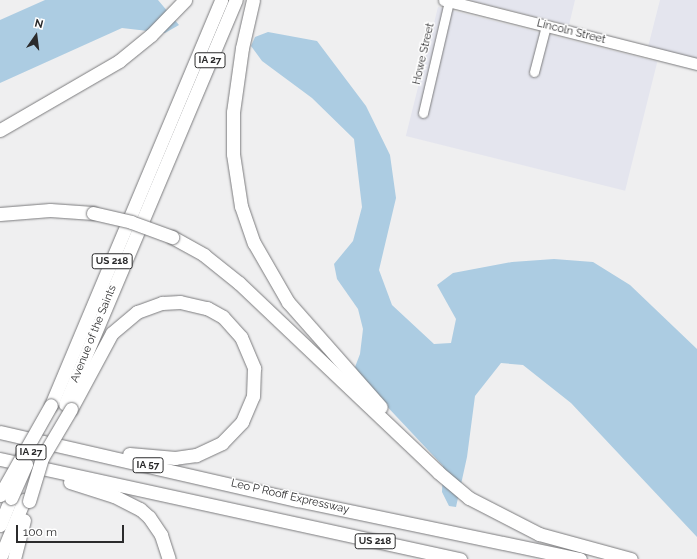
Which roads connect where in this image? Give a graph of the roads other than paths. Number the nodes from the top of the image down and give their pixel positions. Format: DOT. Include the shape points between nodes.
graph roads {
  1 [pos="185,0"];
  2 [pos="221,0"];
  3 [pos="236,0"];
  4 [pos="253,0"];
  5 [pos="447,1"];
  6 [pos="546,26"];
  7 [pos="697,64"];
  8 [pos="534,72"];
  9 [pos="423,113"];
  10 [pos="0,130"];
  11 [pos="0,214"];
  12 [pos="50,405"];
  13 [pos="67,408"];
  14 [pos="0,432"];
  15 [pos="69,447"];
  16 [pos="0,460"];
  17 [pos="14,462"];
  18 [pos="438,472"];
  19 [pos="16,499"];
  20 [pos="0,525"];
  21 [pos="0,558"];
  22 [pos="14,559"];
  23 [pos="169,559"];
  24 [pos="460,559"];
  25 [pos="580,559"];
  26 [pos="631,559"];
  1 -- 10 [label="highway" via="151,35 102,73"];
  2 -- 12 [label="highway, Avenue of the Saints / US 218"];
  3 -- 13 [label="highway, Avenue of the Saints / IA 27"];
  4 -- 18 [label="highway" via="233,112 233,154 241,206 254,243 275,283 317,336"];
  5 -- 6 [label="main road, Lincoln Street"];
  5 -- 9 [label="street, Howe Street"];
  6 -- 7 [label="main road, Lincoln Street"];
  6 -- 8 [label="street"];
  11 -- 18 [label="highway, bridge" via="50,210 93,213 131,222 172,237 218,265"];
  12 -- 19 [label="highway, Avenue of the Saints / IA 27, bridge"];
  13 -- 15 [label="highway" via="112,333 137,312 162,303 190,303 207,308 223,318 241,337 254,368 253,396 244,418 230,437 207,452 175,458"];
  13 -- 19 [label="highway, Avenue of the Saints / IA 27, bridge" via="42,458"];
  14 -- 15 [label="highway, Leo P Rooff Expressway / IA 57"];
  15 -- 25 [label="highway, Leo P Rooff Expressway / IA 57" via="297,500"];
  16 -- 17 [label="highway, US 218"];
  17 -- 23 [label="highway" via="129,502 155,525 166,545"];
  17 -- 24 [label="highway, US 218"];
  18 -- 26 [label="highway" via="485,508 539,534"];
  19 -- 20 [label="highway, Avenue of the Saints / IA 27"];
  19 -- 21 [label="highway, Avenue of the Saints / IA 27"];
  19 -- 22 [label="highway"];
}
